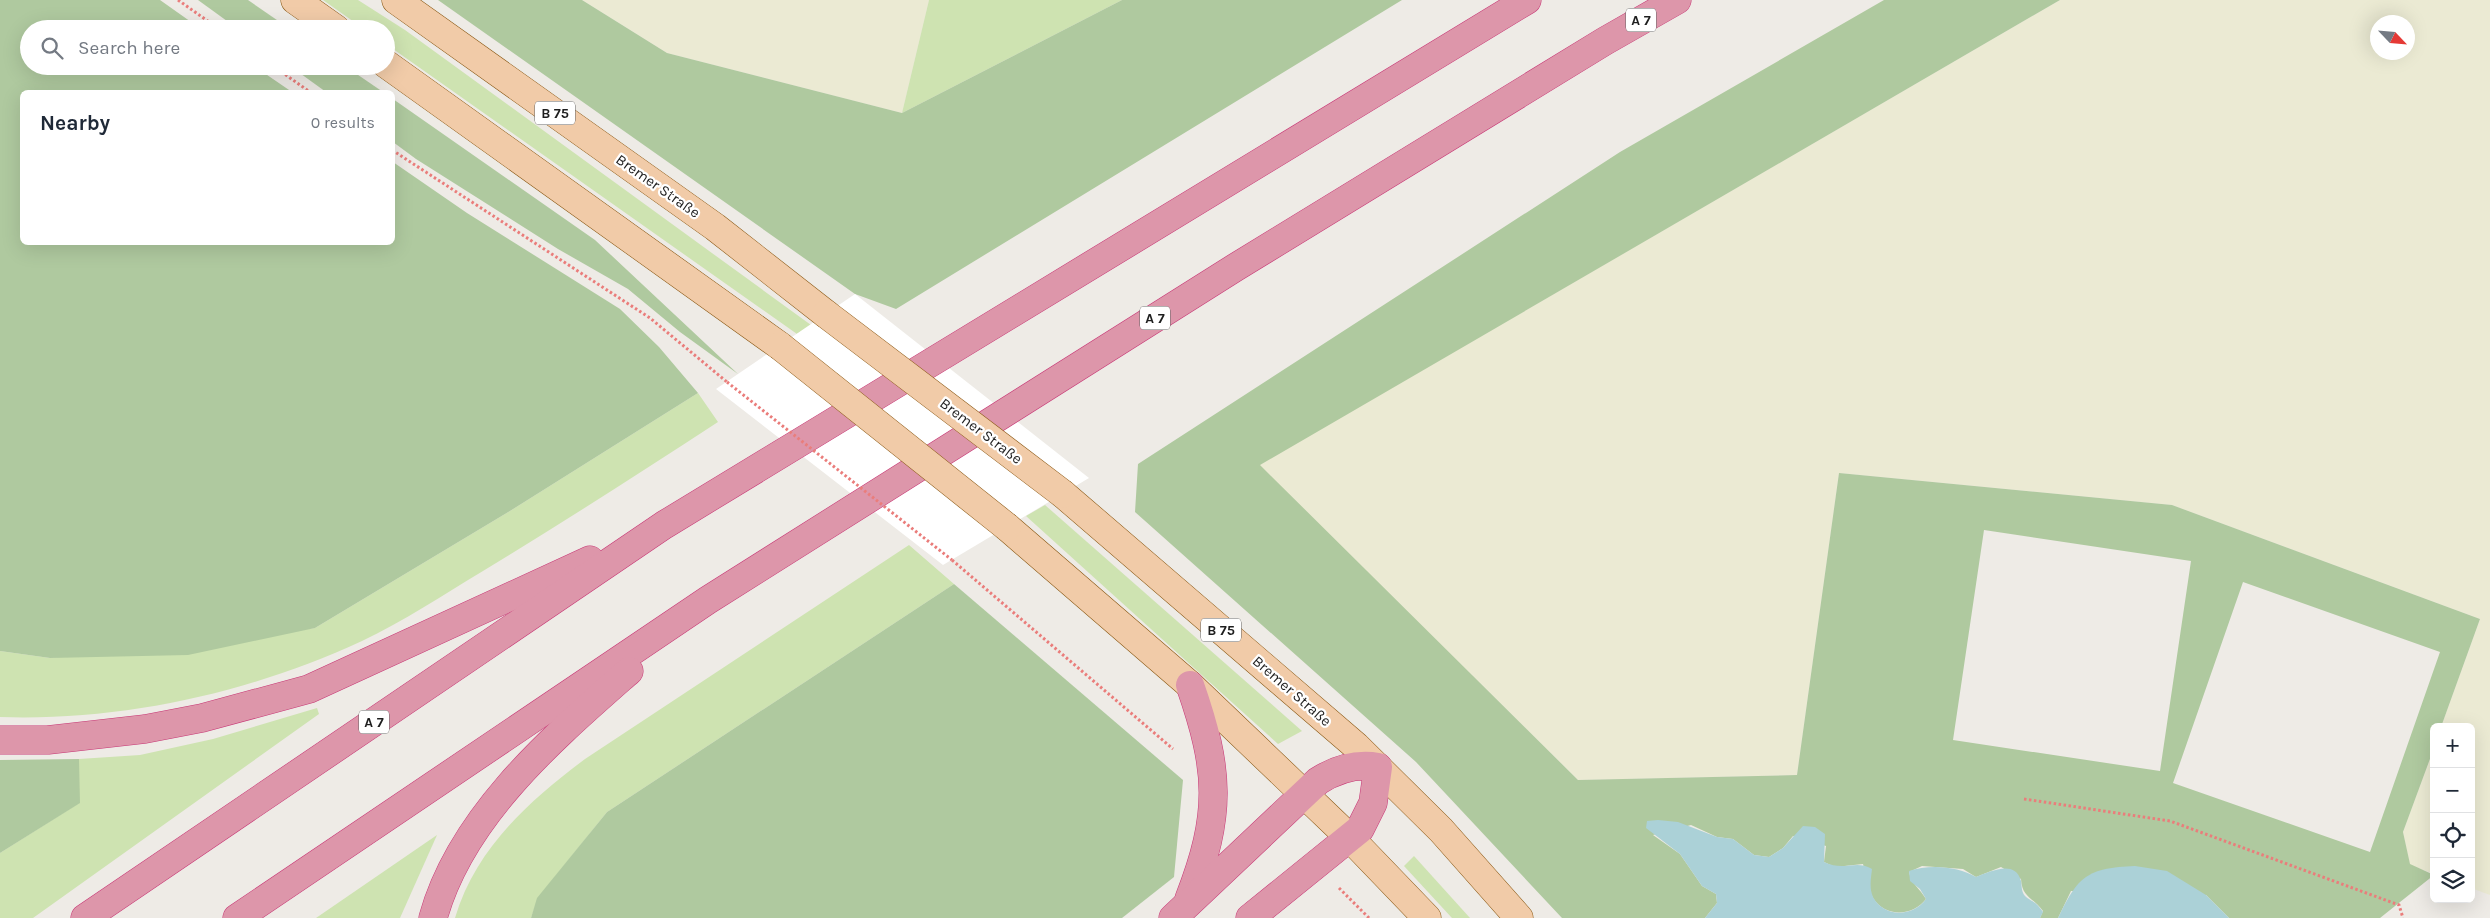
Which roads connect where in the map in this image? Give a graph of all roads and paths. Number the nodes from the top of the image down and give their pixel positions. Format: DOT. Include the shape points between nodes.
graph roads {
  1 [pos="178,0"];
  2 [pos="295,0"];
  3 [pos="396,0"];
  4 [pos="1527,0"];
  5 [pos="1677,0"];
  6 [pos="206,20"];
  7 [pos="323,20"];
  8 [pos="395,70"];
  9 [pos="286,75"];
  10 [pos="307,90"];
  11 [pos="395,152"];
  12 [pos="664,526"];
  13 [pos="708,600"];
  14 [pos="1190,685"];
  15 [pos="0,740"];
  16 [pos="1177,751"];
  17 [pos="1378,768"];
  18 [pos="1304,794"];
  19 [pos="2024,799"];
  20 [pos="1350,839"];
  21 [pos="1348,897"];
  22 [pos="1180,913"];
  23 [pos="85,918"];
  24 [pos="237,918"];
  25 [pos="433,918"];
  26 [pos="1250,918"];
  27 [pos="1369,918"];
  28 [pos="1427,918"];
  29 [pos="1519,918"];
  30 [pos="2403,918"];
  1 -- 6 [label="path"];
  2 -- 7 [label="main road"];
  3 -- 17 [label="main road, Bremer Straße / B 75, bridge" via="715,227 1063,494"];
  4 -- 12 [label="highway, A 7"];
  5 -- 13 [label="highway, A 7" via="1236,267"];
  8 -- 14 [label="main road, bridge" via="780,346 1007,527"];
  9 -- 10 [label="path"];
  11 -- 16 [label="path, bridge" via="650,318 952,560"];
  12 -- 15 [label="highway" via="309,689 202,718 145,729 48,740"];
  12 -- 23 [label="highway, A 7"];
  13 -- 24 [label="highway, A 7"];
  13 -- 25 [label="highway" via="548,743 508,788 451,869"];
  14 -- 18 [label="main road"];
  14 -- 22 [label="highway" via="1205,728 1214,800 1208,846"];
  17 -- 18 [label="highway" via="1364,766 1337,770"];
  17 -- 20 [label="highway" via="1370,814"];
  17 -- 29 [label="main road, Bremer Straße / B 75" via="1441,830"];
  18 -- 20 [label="main road"];
  18 -- 22 [label="highway"];
  19 -- 30 [label="path" via="2170,821 2400,905"];
  20 -- 26 [label="highway"];
  20 -- 28 [label="main road"];
  21 -- 27 [label="path"];
}
